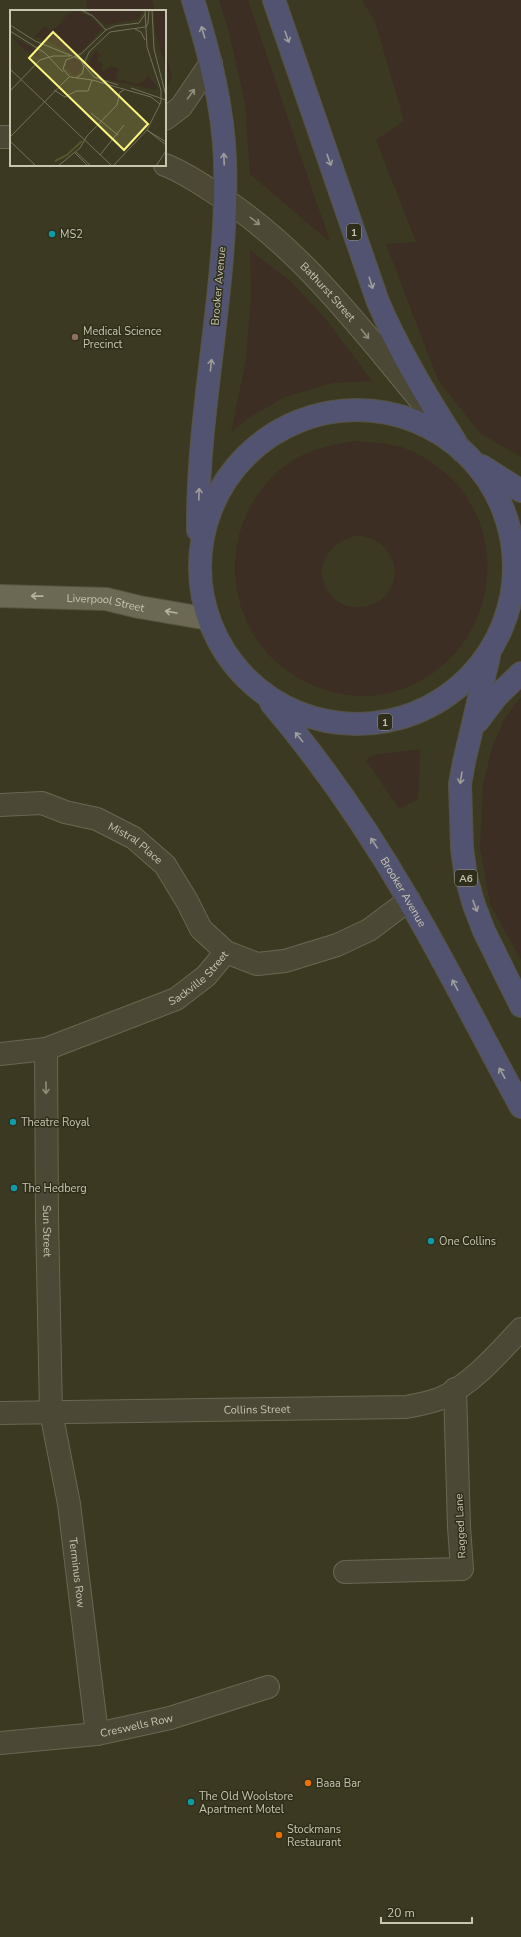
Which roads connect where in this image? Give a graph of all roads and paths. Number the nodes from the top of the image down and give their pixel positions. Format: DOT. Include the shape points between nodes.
graph roads {
  1 [pos="193,0"];
  2 [pos="274,0"];
  3 [pos="211,63"];
  4 [pos="166,118"];
  5 [pos="0,136"];
  6 [pos="10,137"];
  7 [pos="166,166"];
  8 [pos="224,198"];
  9 [pos="462,452"];
  10 [pos="521,491"];
  11 [pos="200,575"];
  12 [pos="0,596"];
  13 [pos="210,619"];
  14 [pos="521,627"];
  15 [pos="491,649"];
  16 [pos="521,673"];
  17 [pos="262,692"];
  18 [pos="470,740"];
  19 [pos="0,805"];
  20 [pos="409,900"];
  21 [pos="226,952"];
  22 [pos="521,1006"];
  23 [pos="46,1049"];
  24 [pos="0,1054"];
  25 [pos="521,1107"];
  26 [pos="521,1329"];
  27 [pos="521,1339"];
  28 [pos="498,1354"];
  29 [pos="455,1389"];
  30 [pos="52,1412"];
  31 [pos="0,1413"];
  32 [pos="345,1572"];
  33 [pos="268,1687"];
  34 [pos="97,1734"];
  35 [pos="0,1743"];
  3 -- 1 [label="highway, Brooker Avenue / 1, one-way"];
  2 -- 9 [label="highway, 1, one-way" via="378,302 411,372"];
  4 -- 3 [label="street, one-way" via="181,107"];
  8 -- 3 [label="highway, Brooker Avenue / 1, one-way" via="225,160 222,123"];
  5 -- 6 [label="street"];
  7 -- 8 [label="street, Bathurst Street"];
  8 -- 9 [label="street, Bathurst Street, one-way" via="269,232 315,275"];
  11 -- 8 [label="highway, Brooker Avenue / 1, one-way" via="199,477 221,268"];
  9 -- 10 [label="highway, 1"];
  9 -- 11 [label="highway, 1" via="448,440 414,421 373,411 332,412 292,424 257,446 221,489 209,514 204,534"];
  9 -- 15 [label="highway, 1" via="488,482 500,503 513,550 514,579 511,599 504,622"];
  11 -- 13 [label="highway, 1" via="203,598"];
  13 -- 12 [label="main road, Liverpool Street, one-way" via="106,599"];
  13 -- 17 [label="highway, 1" via="218,640 230,659"];
  14 -- 15 [label="highway, 1"];
  15 -- 17 [label="highway, 1" via="480,666 449,695 431,706 391,721 370,724 327,721 287,707"];
  15 -- 18 [label="highway, A6"];
  16 -- 18 [label="highway" via="487,707"];
  20 -- 17 [label="highway, Brooker Avenue, one-way" via="338,789"];
  18 -- 22 [label="highway, A6, one-way" via="460,784 466,877 484,931"];
  19 -- 21 [label="street, Mistral Place" via="42,803 65,812 97,819 134,838 165,865 188,901 201,930"];
  20 -- 21 [label="street, Sackville Street" via="375,926 355,937 285,961 257,964"];
  25 -- 20 [label="highway, Brooker Avenue, one-way"];
  21 -- 23 [label="street, Sackville Street" via="206,976 176,999"];
  23 -- 24 [label="street, Sackville Street"];
  23 -- 30 [label="street, Sun Street, one-way"];
  26 -- 28 [label="street, Collins Street"];
  27 -- 28 [label="street, Collins Street"];
  28 -- 29 [label="street, Collins Street"];
  29 -- 30 [label="street, Collins Street" via="425,1404 406,1407"];
  29 -- 32 [label="street, Ragged Lane" via="462,1569"];
  30 -- 31 [label="street, Collins Street"];
  30 -- 34 [label="street, Terminus Row" via="69,1504"];
  33 -- 34 [label="street, Creswells Row" via="170,1718"];
  34 -- 35 [label="street, Creswells Row"];
}
